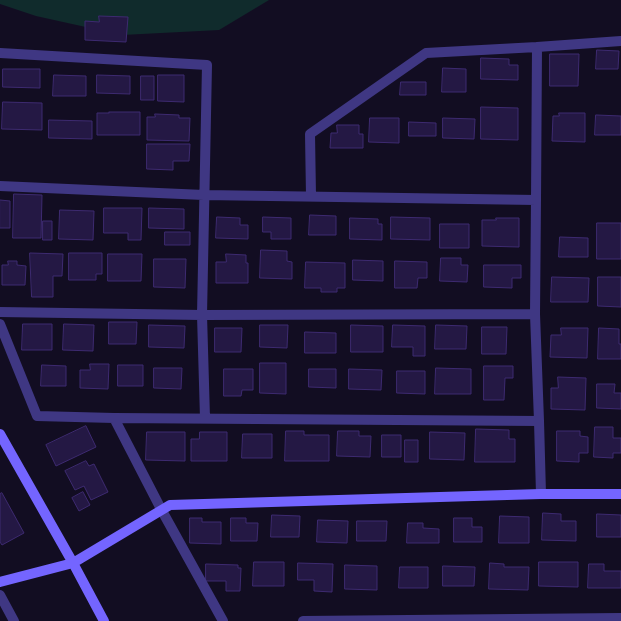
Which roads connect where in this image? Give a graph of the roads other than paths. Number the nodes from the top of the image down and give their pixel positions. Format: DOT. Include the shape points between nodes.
graph roads {
  1 [pos="621,41"];
  2 [pos="537,47"];
  3 [pos="0,54"];
  4 [pos="0,186"];
  5 [pos="204,195"];
  6 [pos="312,196"];
  7 [pos="536,200"];
  8 [pos="0,312"];
  9 [pos="535,314"];
  10 [pos="202,315"];
  11 [pos="0,324"];
  12 [pos="114,418"];
  13 [pos="205,418"];
  14 [pos="539,421"];
  15 [pos="0,434"];
  16 [pos="541,494"];
  17 [pos="621,494"];
  18 [pos="161,510"];
  19 [pos="74,563"];
  20 [pos="0,582"];
  21 [pos="0,595"];
  22 [pos="621,618"];
  23 [pos="14,621"];
  24 [pos="104,621"];
  25 [pos="223,621"];
  26 [pos="303,621"];
  1 -- 2 [label="street"];
  2 -- 6 [label="street" via="426,53 310,134"];
  2 -- 7 [label="street"];
  3 -- 5 [label="street" via="207,65"];
  4 -- 5 [label="street"];
  5 -- 6 [label="street"];
  5 -- 10 [label="street"];
  6 -- 7 [label="street"];
  7 -- 9 [label="street"];
  8 -- 10 [label="street"];
  9 -- 10 [label="street"];
  9 -- 14 [label="street"];
  10 -- 13 [label="street"];
  11 -- 12 [label="street" via="37,416"];
  12 -- 13 [label="street"];
  12 -- 18 [label="street"];
  13 -- 14 [label="street"];
  14 -- 16 [label="street"];
  15 -- 19 [label="street"];
  16 -- 17 [label="street"];
  16 -- 18 [label="street" via="170,505"];
  18 -- 19 [label="street"];
  18 -- 25 [label="street"];
  19 -- 20 [label="street"];
  19 -- 24 [label="street"];
  21 -- 23 [label="street"];
  22 -- 26 [label="street"];
}
